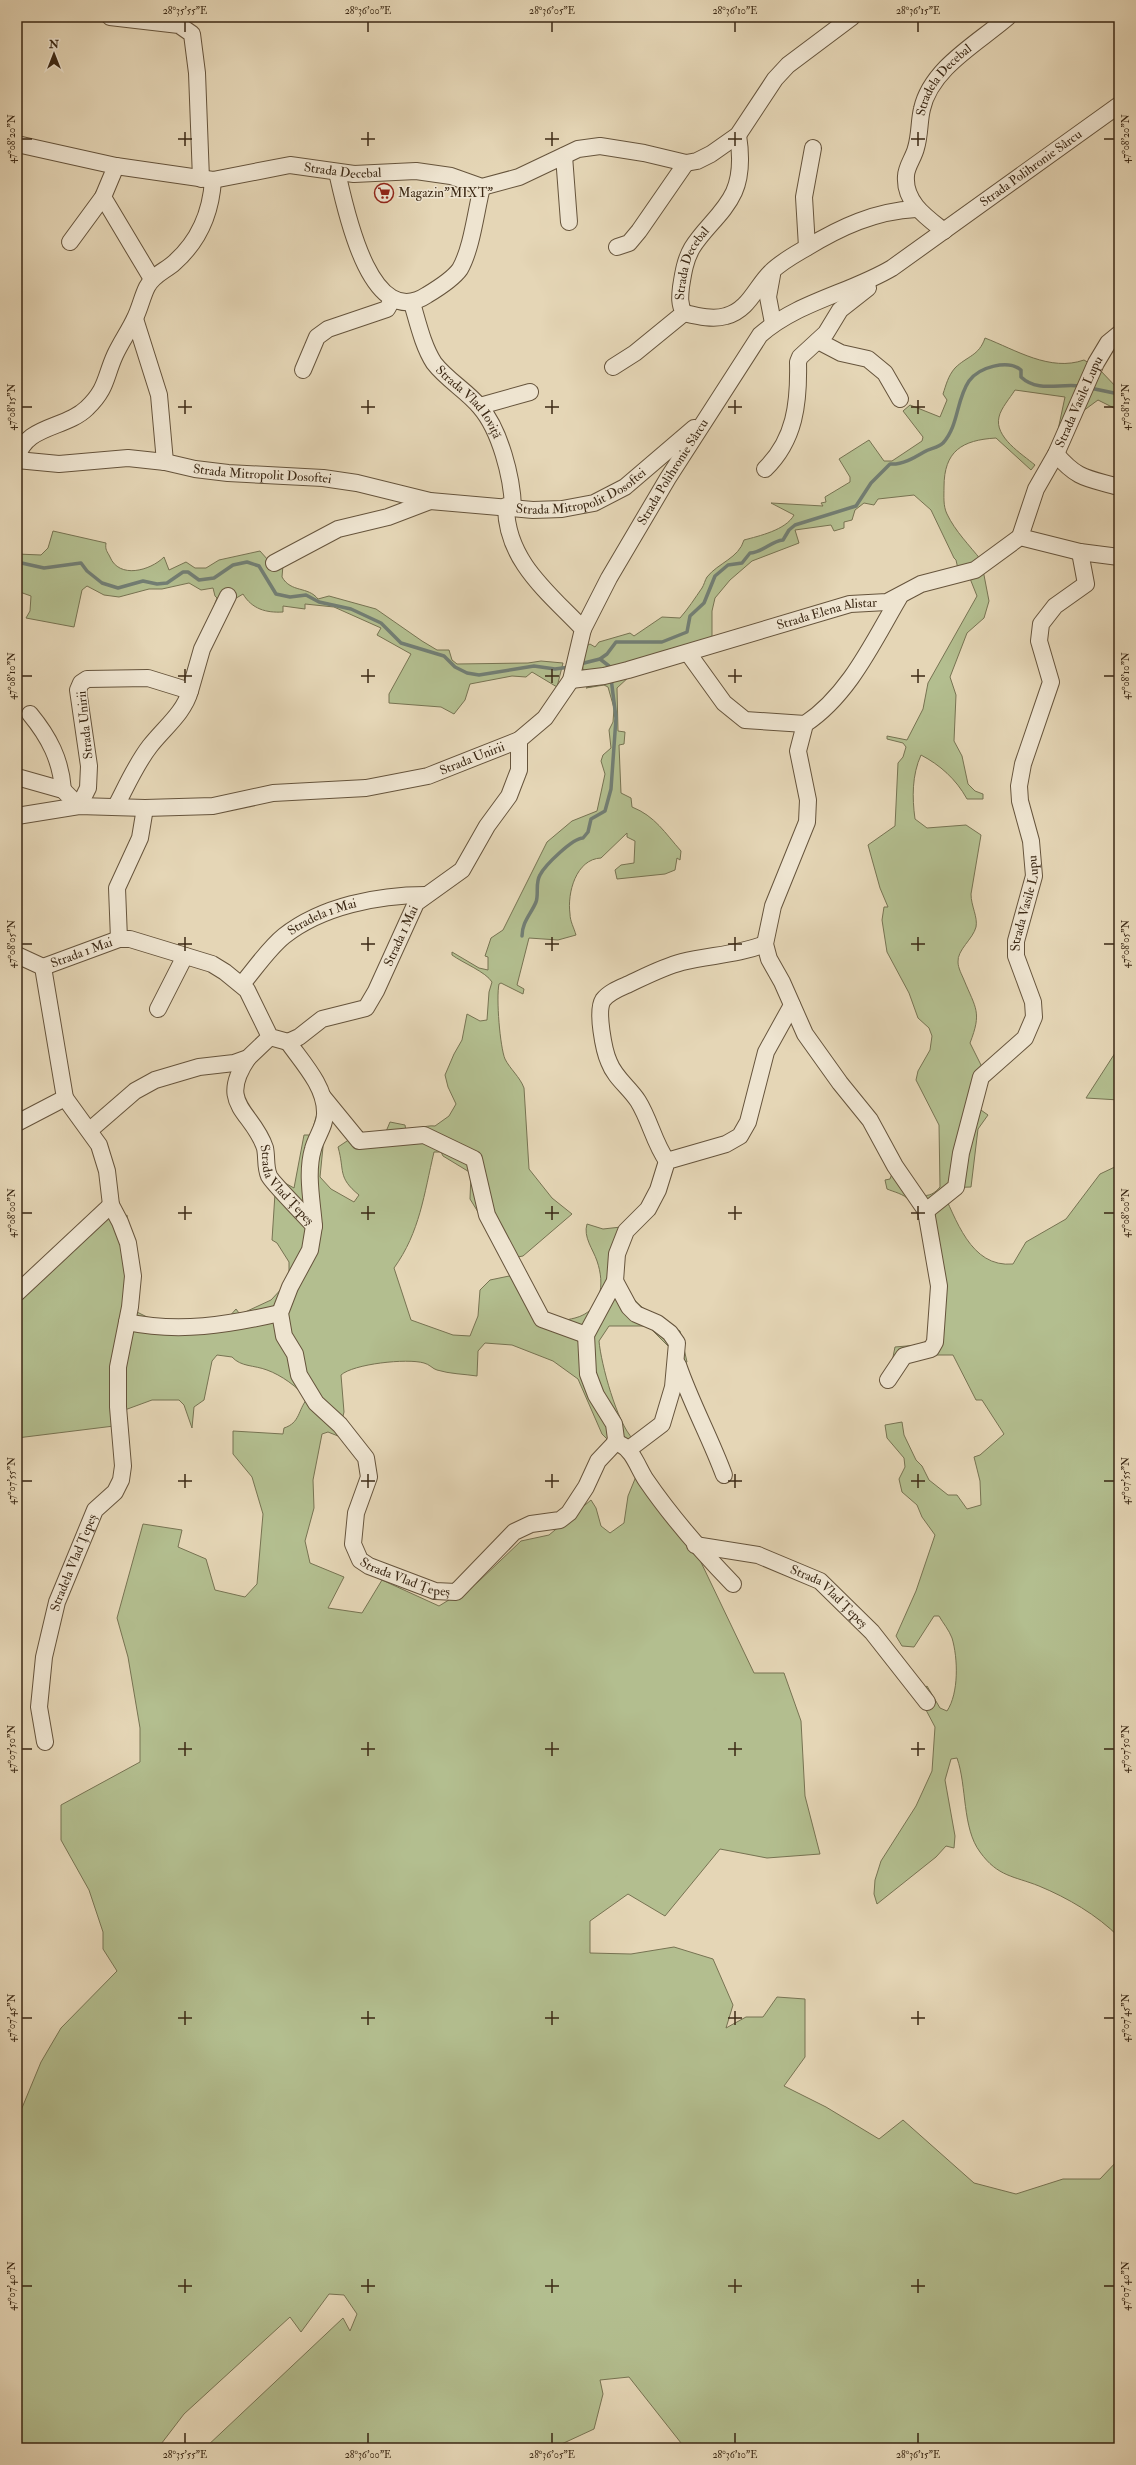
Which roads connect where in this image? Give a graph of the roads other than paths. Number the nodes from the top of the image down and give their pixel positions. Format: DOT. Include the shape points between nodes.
graph roads {
  1 [pos="110,17"];
  2 [pos="852,17"];
  3 [pos="1008,17"];
  4 [pos="1119,106"];
  5 [pos="738,135"];
  6 [pos="17,144"];
  7 [pos="813,148"];
  8 [pos="564,156"];
  9 [pos="686,163"];
  10 [pos="116,166"];
  11 [pos="337,172"];
  12 [pos="207,180"];
  13 [pos="482,187"];
  14 [pos="103,197"];
  15 [pos="916,209"];
  16 [pos="569,222"];
  17 [pos="944,231"];
  18 [pos="70,242"];
  19 [pos="617,247"];
  20 [pos="807,247"];
  21 [pos="776,266"];
  22 [pos="878,276"];
  23 [pos="152,279"];
  24 [pos="392,300"];
  25 [pos="412,303"];
  26 [pos="684,313"];
  27 [pos="135,319"];
  28 [pos="774,323"];
  29 [pos="1119,334"];
  30 [pos="818,341"];
  31 [pos="613,367"];
  32 [pos="303,370"];
  33 [pos="530,392"];
  34 [pos="900,399"];
  35 [pos="480,406"];
  36 [pos="710,416"];
  37 [pos="1056,454"];
  38 [pos="17,459"];
  39 [pos="165,462"];
  40 [pos="765,469"];
  41 [pos="1119,487"];
  42 [pos="430,500"];
  43 [pos="509,506"];
  44 [pos="1020,537"];
  45 [pos="1080,552"];
  46 [pos="1119,557"];
  47 [pos="274,563"];
  48 [pos="228,596"];
  49 [pos="899,598"];
  50 [pos="583,629"];
  51 [pos="688,653"];
  52 [pos="571,680"];
  53 [pos="190,690"];
  54 [pos="30,714"];
  55 [pos="805,724"];
  56 [pos="519,740"];
  57 [pos="17,776"];
  58 [pos="63,790"];
  59 [pos="79,806"];
  60 [pos="116,806"];
  61 [pos="145,808"];
  62 [pos="17,816"];
  63 [pos="426,895"];
  64 [pos="119,938"];
  65 [pos="765,944"];
  66 [pos="17,955"];
  67 [pos="185,956"];
  68 [pos="43,967"];
  69 [pos="242,984"];
  70 [pos="792,1005"];
  71 [pos="158,1009"];
  72 [pos="270,1036"];
  73 [pos="288,1042"];
  74 [pos="248,1058"];
  75 [pos="321,1094"];
  76 [pos="65,1098"];
  77 [pos="17,1123"];
  78 [pos="90,1130"];
  79 [pos="667,1161"];
  80 [pos="111,1205"];
  81 [pos="926,1211"];
  82 [pos="314,1226"];
  83 [pos="615,1281"];
  84 [pos="17,1293"];
  85 [pos="280,1313"];
  86 [pos="127,1322"];
  87 [pos="586,1335"];
  88 [pos="677,1360"];
  89 [pos="888,1380"];
  90 [pos="615,1441"];
  91 [pos="629,1449"];
  92 [pos="724,1475"];
  93 [pos="695,1545"];
  94 [pos="733,1584"];
  95 [pos="927,1702"];
  96 [pos="45,1742"];
  1 -- 12 [label="street" via="179,25 192,34"];
  2 -- 5 [label="street" via="779,74"];
  3 -- 15 [label="street, Stradela Decebal" via="952,63 928,92 922,108 916,148 906,176 907,187"];
  4 -- 17 [label="street, Strada Polihronie Sârcu"];
  5 -- 9 [label="street" via="711,154"];
  5 -- 26 [label="street, Strada Decebal" via="741,155 734,192 724,210 692,248 685,263 680,296"];
  6 -- 10 [label="street, Strada Decebal"];
  7 -- 20 [label="street" via="804,197"];
  8 -- 9 [label="street" via="578,149 600,146"];
  8 -- 13 [label="street" via="518,177"];
  8 -- 16 [label="street"];
  9 -- 19 [label="street" via="639,232 628,243"];
  10 -- 12 [label="street, Strada Decebal"];
  10 -- 14 [label="street"];
  11 -- 12 [label="street, Strada Decebal" via="290,165"];
  11 -- 13 [label="street, Strada Decebal" via="423,172 451,176"];
  11 -- 24 [label="street" via="352,229 370,273 383,293"];
  12 -- 23 [label="street" via="208,216 203,225 175,262"];
  13 -- 25 [label="street" via="467,248 459,269 438,288"];
  14 -- 18 [label="street"];
  14 -- 23 [label="street"];
  15 -- 17 [label="street"];
  15 -- 20 [label="street" via="868,216"];
  17 -- 22 [label="street, Strada Polihronie Sârcu"];
  20 -- 21 [label="street"];
  21 -- 26 [label="street" via="754,296 728,316 696,316"];
  21 -- 28 [label="street" via="768,293 768,307"];
  22 -- 28 [label="street, Strada Polihronie Sârcu"];
  22 -- 30 [label="street, Strada Polihronie Sârcu" via="866,290 840,310"];
  23 -- 27 [label="street, Strada Mitropolit Dosoftei"];
  24 -- 25 [label="street"];
  24 -- 32 [label="street" via="387,309 328,330 317,337"];
  25 -- 35 [label="street, Strada Vlad Ioviță" via="433,361 440,371"];
  26 -- 31 [label="street, Strada Decebal" via="635,353"];
  27 -- 38 [label="street, Strada Mitropolit Dosoftei" via="117,350 109,376 97,398 78,415 31,436 19,449"];
  27 -- 39 [label="street" via="158,395"];
  28 -- 36 [label="street, Strada Polihronie Sârcu" via="760,335"];
  29 -- 37 [label="street, Strada Vasile Lupu" via="1108,343 1096,363"];
  30 -- 34 [label="street" via="841,353 868,359 884,373"];
  30 -- 40 [label="street, Strada Polihronie Sârcu" via="800,356 797,402 789,438 778,457"];
  33 -- 35 [label="street"];
  35 -- 43 [label="street, Strada Vlad Ioviță" via="491,423 506,463"];
  36 -- 43 [label="street, Strada Mitropolit Dosoftei" via="657,457 625,487 594,503 562,509 533,510"];
  36 -- 50 [label="street, Strada Polihronie Sârcu" via="672,471 609,578"];
  37 -- 41 [label="street, Strada Vasile Lupu" via="1068,468 1080,476 1090,481"];
  37 -- 44 [label="street, Strada Vasile Lupu" via="1036,489"];
  38 -- 39 [label="street, Strada Mitropolit Dosoftei" via="59,464 128,458"];
  39 -- 42 [label="street, Strada Mitropolit Dosoftei" via="228,473 336,480"];
  42 -- 43 [label="street, Strada Mitropolit Dosoftei"];
  42 -- 47 [label="street, Strada Mitropolit Dosoftei" via="388,517 338,529"];
  43 -- 50 [label="street" via="508,532 527,570"];
  44 -- 45 [label="street"];
  44 -- 49 [label="street, Strada Elena Alistar" via="975,570 921,584"];
  45 -- 46 [label="street"];
  45 -- 81 [label="street, Strada Vasile Lupu" via="1086,584 1055,606 1041,624 1039,641 1051,682 1023,764 1019,786 1020,800 1031,841 1034,876 1016,941 1016,956 1033,1002 1034,1017 1025,1038 981,1077 961,1154 956,1187"];
  48 -- 53 [label="street" via="202,649"];
  49 -- 51 [label="street, Strada Elena Alistar" via="887,602 850,604"];
  49 -- 55 [label="street" via="860,665 820,714"];
  50 -- 52 [label="street, Strada Unirii"];
  51 -- 52 [label="street, Strada Elena Alistar" via="611,675"];
  51 -- 55 [label="street" via="724,702 745,720"];
  52 -- 56 [label="street, Strada Unirii" via="545,718"];
  53 -- 59 [label="street, Strada Unirii" via="148,678 88,679 81,683 78,690 89,766 88,788"];
  53 -- 60 [label="street" via="179,713 140,760"];
  54 -- 58 [label="street" via="52,745 62,773"];
  55 -- 65 [label="street" via="798,751 808,800 807,822 773,906"];
  56 -- 61 [label="street, Strada Unirii" via="480,757 407,782 366,788 273,793 213,806"];
  56 -- 63 [label="street, Strada 1 Mai" via="519,770 509,796 487,826 462,870"];
  57 -- 58 [label="street"];
  58 -- 59 [label="street"];
  59 -- 60 [label="street, Strada Unirii"];
  59 -- 62 [label="street, Strada Unirii"];
  60 -- 61 [label="street, Strada Unirii"];
  61 -- 64 [label="street" via="140,838 117,888"];
  63 -- 69 [label="street, Stradela 1 Mai" via="388,896 337,909 306,921 283,937"];
  63 -- 73 [label="street, Strada 1 Mai" via="416,903 410,914 366,1008 322,1018 299,1038"];
  64 -- 67 [label="street, Strada 1 Mai" via="130,938"];
  64 -- 68 [label="street, Strada 1 Mai"];
  65 -- 70 [label="street" via="769,959"];
  65 -- 79 [label="street" via="732,955 674,965 614,991 603,1001 599,1009 608,1061 614,1073 639,1102 659,1151"];
  66 -- 68 [label="street"];
  67 -- 69 [label="street, Strada 1 Mai" via="212,964"];
  67 -- 71 [label="street"];
  68 -- 76 [label="street"];
  69 -- 72 [label="street, Strada 1 Mai"];
  70 -- 79 [label="street" via="766,1052 748,1122 740,1136 726,1144"];
  70 -- 81 [label="street" via="805,1034 870,1120 895,1166"];
  72 -- 73 [label="street"];
  72 -- 74 [label="street"];
  73 -- 75 [label="street"];
  74 -- 78 [label="street" via="234,1063 199,1067 155,1080 135,1091"];
  74 -- 82 [label="street, Strada Vlad Țepeș" via="238,1071 236,1081 236,1096 242,1113 265,1148 269,1176"];
  75 -- 82 [label="street" via="325,1112 312,1150 310,1171"];
  75 -- 87 [label="street" via="359,1141 424,1135 474,1159 487,1215 542,1319"];
  76 -- 77 [label="street"];
  76 -- 78 [label="street"];
  78 -- 80 [label="street" via="103,1156"];
  79 -- 83 [label="street" via="658,1190 648,1209 626,1231 617,1254"];
  80 -- 84 [label="street"];
  80 -- 86 [label="street" via="120,1222 132,1260 132,1293"];
  81 -- 89 [label="street" via="939,1286 934,1342 931,1349 904,1356"];
  82 -- 85 [label="street, Strada Vlad Țepeș" via="310,1250 290,1287"];
  83 -- 87 [label="street"];
  83 -- 88 [label="street" via="628,1307 670,1333 677,1343"];
  85 -- 86 [label="street" via="199,1328 151,1327"];
  85 -- 90 [label="street, Strada Vlad Țepeș" via="284,1336 295,1354 299,1375 316,1403 340,1425 366,1458 369,1477 353,1527 353,1544 360,1560 417,1585 435,1591 456,1592 514,1532 530,1524 550,1522 565,1516 586,1488 598,1461"];
  86 -- 96 [label="street, Stradela Vlad Țepeș" via="118,1367 118,1407 123,1466 121,1480 115,1492 95,1510 57,1602 44,1657 39,1707"];
  87 -- 90 [label="street" via="588,1374 596,1395 614,1424"];
  88 -- 91 [label="street" via="673,1387 662,1424"];
  88 -- 92 [label="street" via="691,1401 712,1443"];
  90 -- 91 [label="street"];
  91 -- 93 [label="street" via="647,1481"];
  93 -- 94 [label="street"];
  93 -- 95 [label="street, Strada Vlad Țepeș" via="758,1555 820,1581 872,1632"];
}
